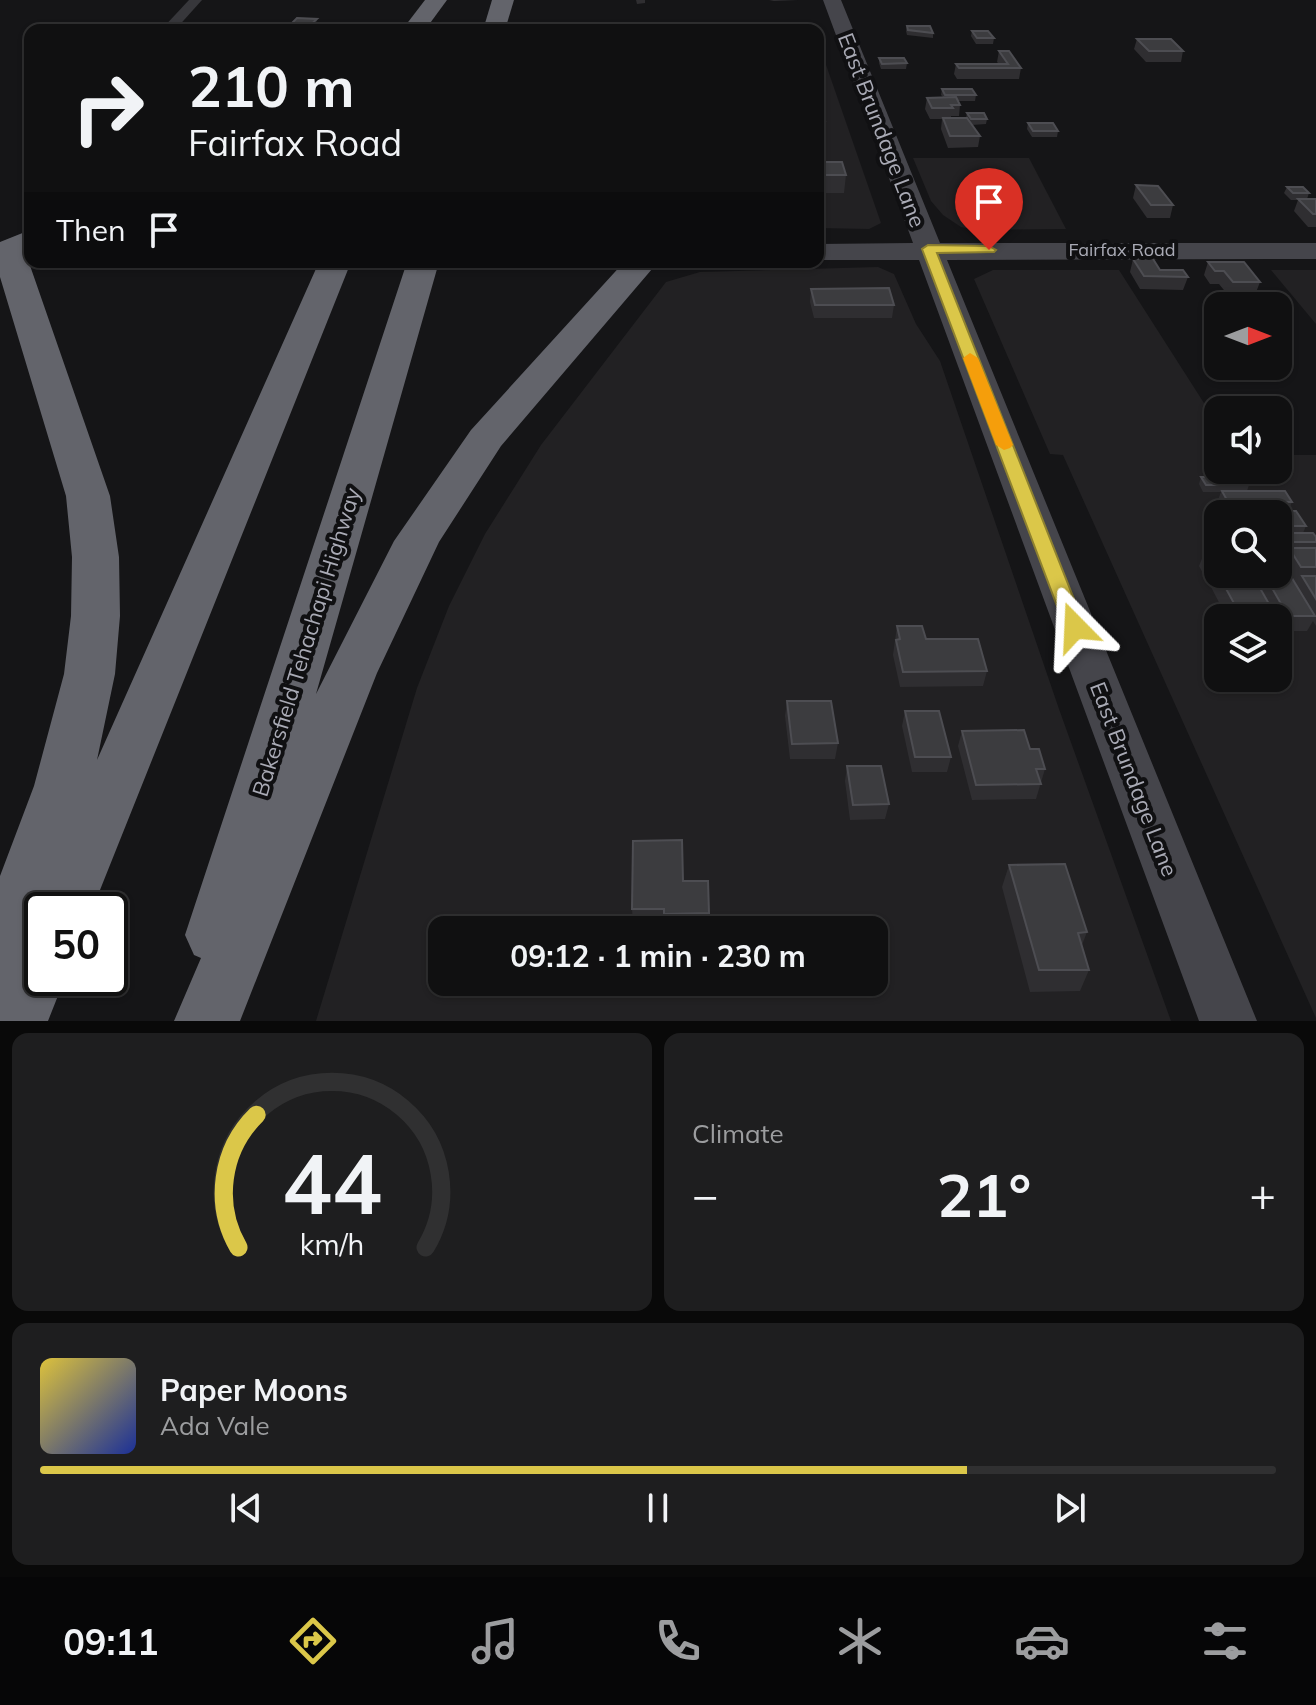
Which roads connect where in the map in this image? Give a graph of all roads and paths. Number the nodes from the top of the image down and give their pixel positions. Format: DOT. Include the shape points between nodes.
graph roads {
  1 [pos="196,0"];
  2 [pos="436,0"];
  3 [pos="446,0"];
  4 [pos="503,0"];
  5 [pos="511,0"];
  6 [pos="832,0"];
  7 [pos="174,24"];
  8 [pos="418,24"];
  9 [pos="436,24"];
  10 [pos="496,24"];
  11 [pos="509,24"];
  12 [pos="928,249"];
  13 [pos="1316,251"];
  14 [pos="824,252"];
  15 [pos="28,268"];
  16 [pos="332,268"];
  17 [pos="421,268"];
  18 [pos="637,268"];
  19 [pos="69,892"];
  20 [pos="0,954"];
  21 [pos="25,996"];
  22 [pos="15,1021"];
  23 [pos="189,1021"];
  24 [pos="207,1021"];
  25 [pos="1228,1021"];
  1 -- 7 [label="street"];
  2 -- 8 [label="highway"];
  3 -- 9 [label="highway"];
  4 -- 10 [label="highway"];
  5 -- 11 [label="highway"];
  6 -- 12 [label="main road, East Brundage Lane"];
  12 -- 13 [label="main road, Fairfax Road"];
  12 -- 14 [label="main road, Fairfax Road"];
  12 -- 25 [label="main road, East Brundage Lane"];
  15 -- 20 [label="highway" via="88,496 99,586 96,640 69,769"];
  16 -- 19 [label="highway"];
  17 -- 23 [label="highway, Bakersfield Tehachapi Highway"];
  18 -- 24 [label="highway" via="485,439 417,541 351,673"];
  21 -- 22 [label="highway"];
}
